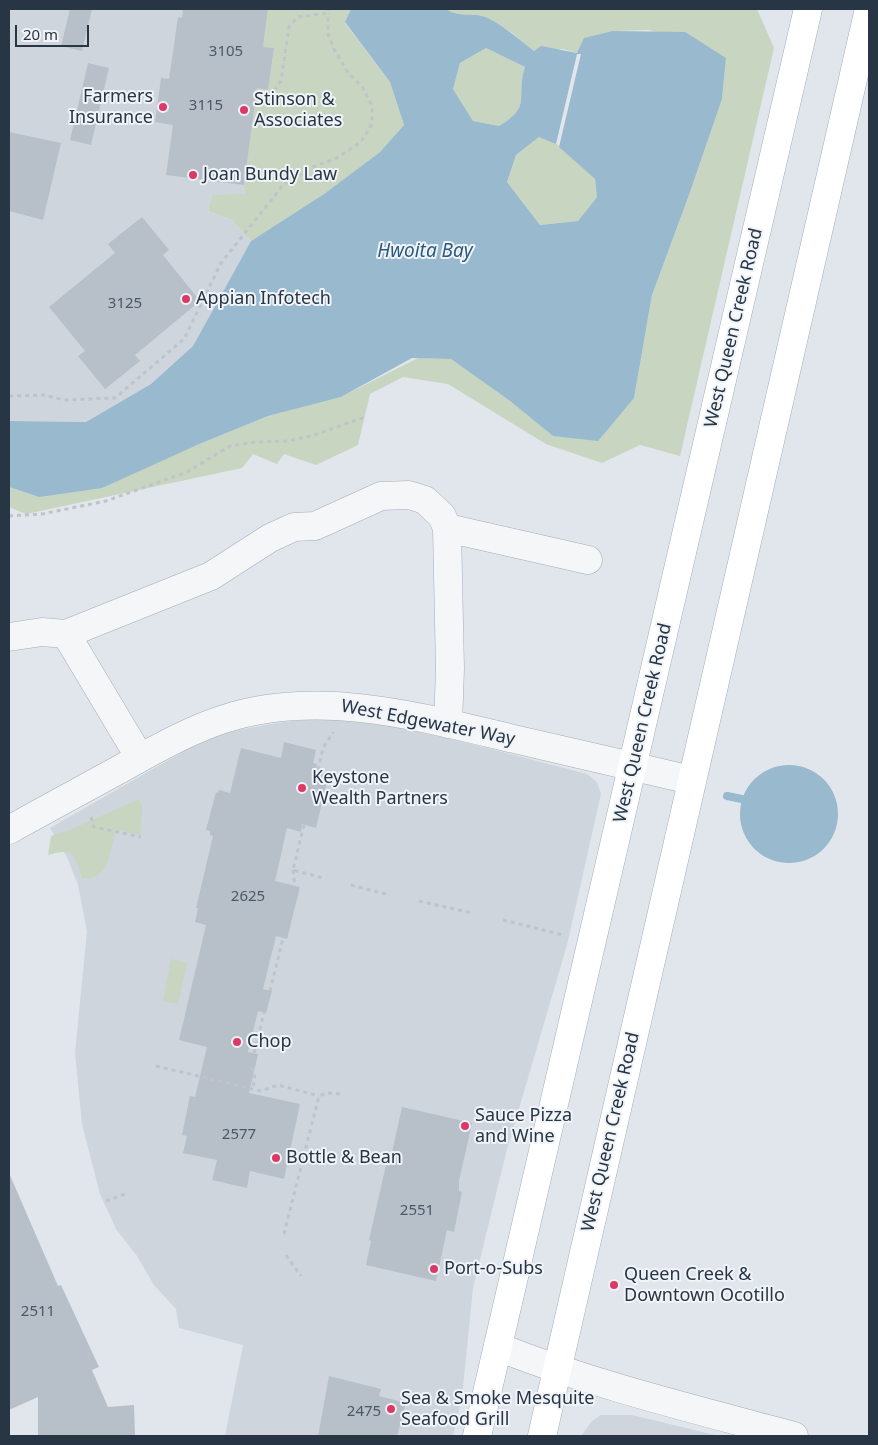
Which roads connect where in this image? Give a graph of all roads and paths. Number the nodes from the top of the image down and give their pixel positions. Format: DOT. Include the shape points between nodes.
graph roads {
  1 [pos="808,9"];
  2 [pos="869,9"];
  3 [pos="328,11"];
  4 [pos="260,97"];
  5 [pos="9,396"];
  6 [pos="365,417"];
  7 [pos="9,516"];
  8 [pos="447,528"];
  9 [pos="588,560"];
  10 [pos="66,634"];
  11 [pos="9,638"];
  12 [pos="448,724"];
  13 [pos="334,728"];
  14 [pos="140,758"];
  15 [pos="633,766"];
  16 [pos="318,770"];
  17 [pos="691,780"];
  18 [pos="91,817"];
  19 [pos="304,825"];
  20 [pos="9,830"];
  21 [pos="141,837"];
  22 [pos="293,870"];
  23 [pos="323,878"];
  24 [pos="351,885"];
  25 [pos="295,886"];
  26 [pos="390,895"];
  27 [pos="419,901"];
  28 [pos="472,913"];
  29 [pos="504,920"];
  30 [pos="563,935"];
  31 [pos="283,938"];
  32 [pos="270,991"];
  33 [pos="264,1013"];
  34 [pos="254,1053"];
  35 [pos="156,1066"];
  36 [pos="251,1068"];
  37 [pos="252,1089"];
  38 [pos="341,1094"];
  39 [pos="319,1096"];
  40 [pos="125,1194"];
  41 [pos="106,1201"];
  42 [pos="284,1234"];
  43 [pos="286,1255"];
  44 [pos="301,1276"];
  45 [pos="498,1348"];
  46 [pos="558,1371"];
  47 [pos="477,1436"];
  48 [pos="542,1436"];
  49 [pos="794,1436"];
  1 -- 15 [label="main road, West Queen Creek Road"];
  2 -- 17 [label="main road, West Queen Creek Road"];
  3 -- 4 [label="path" via="298,17 288,27 281,81 272,93"];
  3 -- 5 [label="path" via="328,34 334,49 372,106 372,124 361,142 337,158 312,167 284,184 221,263 184,339 115,398 64,400 44,395"];
  6 -- 7 [label="path" via="288,441 230,446 186,472 106,501 42,514"];
  8 -- 9 [label="street"];
  8 -- 10 [label="street" via="442,516 425,500 409,495 381,496 315,526 294,527 270,538 211,576"];
  8 -- 12 [label="street"];
  10 -- 11 [label="street" via="42,632"];
  10 -- 14 [label="street"];
  12 -- 14 [label="street, West Edgewater Way" via="346,706 264,709 225,718 182,735"];
  12 -- 15 [label="street, West Edgewater Way"];
  13 -- 16 [label="path" via="323,748"];
  14 -- 20 [label="street, West Edgewater Way"];
  15 -- 17 [label="street, West Edgewater Way"];
  15 -- 45 [label="main road, West Queen Creek Road"];
  17 -- 46 [label="main road, West Queen Creek Road"];
  18 -- 21 [label="path" via="94,827"];
  19 -- 22 [label="path"];
  22 -- 23 [label="path"];
  22 -- 25 [label="path"];
  24 -- 26 [label="path"];
  27 -- 28 [label="path"];
  29 -- 30 [label="path"];
  31 -- 32 [label="path"];
  33 -- 34 [label="path"];
  35 -- 37 [label="path"];
  36 -- 37 [label="path" via="255,1072"];
  37 -- 39 [label="path" via="261,1091 278,1085"];
  38 -- 39 [label="path" via="328,1092"];
  39 -- 42 [label="path"];
  40 -- 41 [label="path"];
  43 -- 44 [label="path"];
  45 -- 46 [label="street"];
  45 -- 47 [label="main road, West Queen Creek Road"];
  46 -- 48 [label="main road, West Queen Creek Road"];
  46 -- 49 [label="street"];
}
